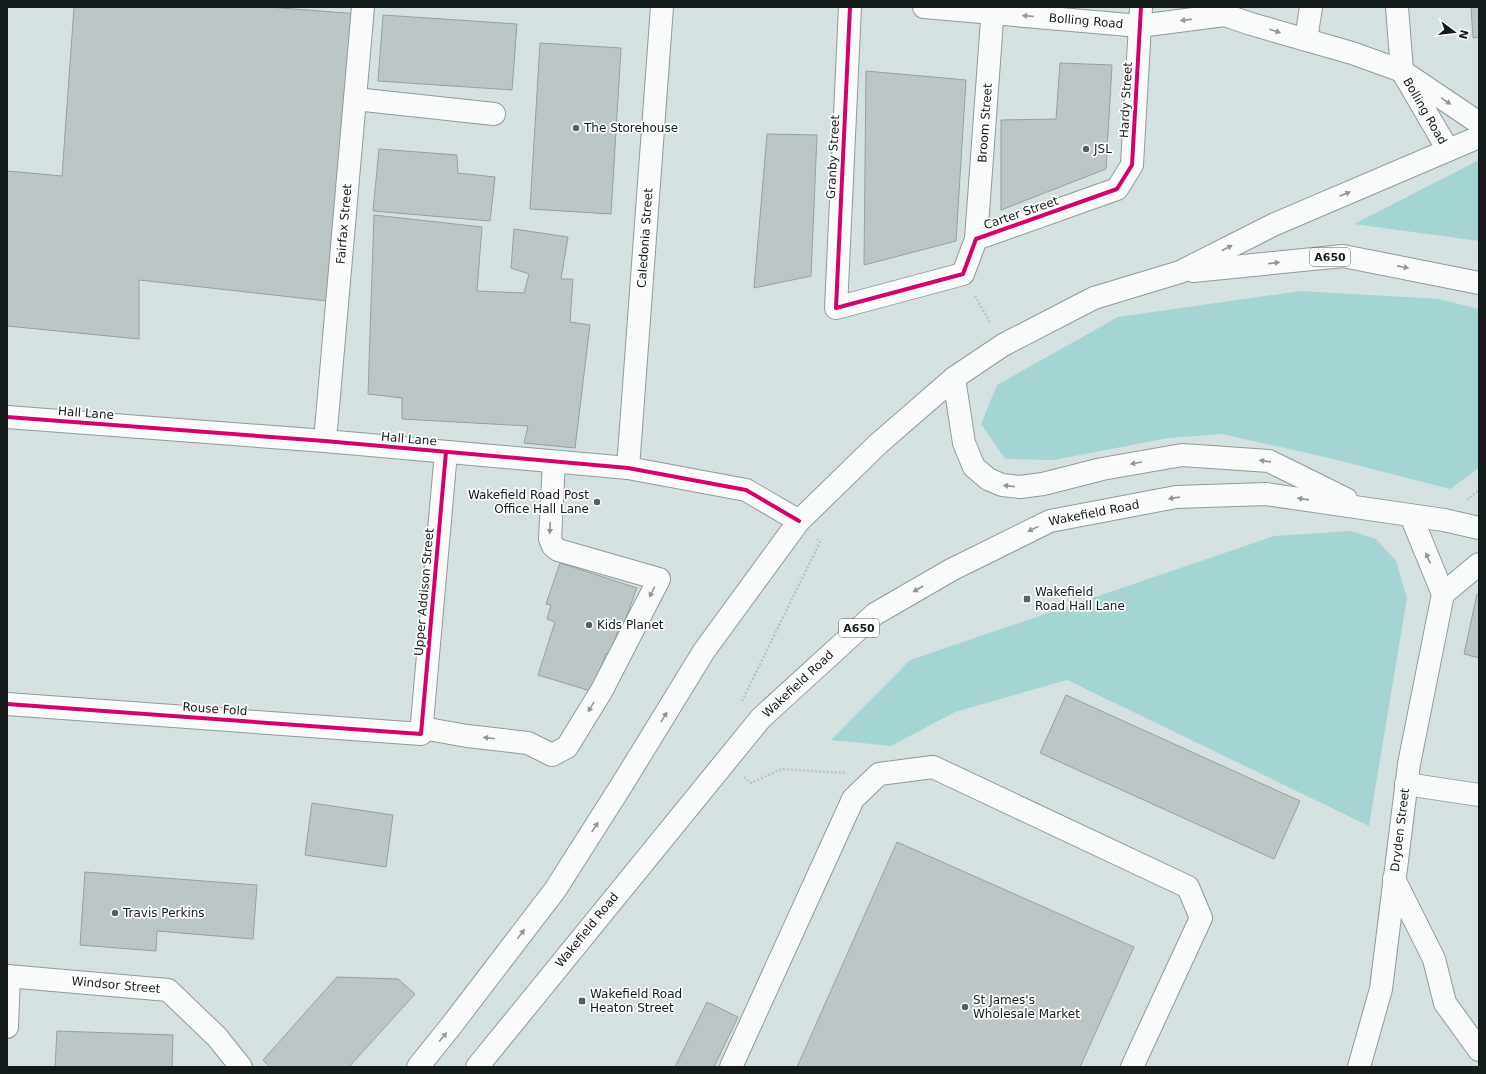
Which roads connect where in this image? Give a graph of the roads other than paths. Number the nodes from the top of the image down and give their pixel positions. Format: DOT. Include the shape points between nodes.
graph roads {
  1 [pos="363,7"];
  2 [pos="662,7"];
  3 [pos="850,7"];
  4 [pos="924,7"];
  5 [pos="1203,7"];
  6 [pos="1311,7"];
  7 [pos="1397,7"];
  8 [pos="993,10"];
  9 [pos="1224,15"];
  10 [pos="1253,15"];
  11 [pos="1140,16"];
  12 [pos="1306,40"];
  13 [pos="1402,71"];
  14 [pos="355,99"];
  15 [pos="494,114"];
  16 [pos="1479,123"];
  17 [pos="1479,137"];
  18 [pos="1448,150"];
  19 [pos="1117,189"];
  20 [pos="976,239"];
  21 [pos="1180,272"];
  22 [pos="964,274"];
  23 [pos="1479,283"];
  24 [pos="954,378"];
  25 [pos="7,417"];
  26 [pos="325,441"];
  27 [pos="446,452"];
  28 [pos="554,462"];
  29 [pos="628,468"];
  30 [pos="1363,508"];
  31 [pos="1411,516"];
  32 [pos="799,521"];
  33 [pos="1479,528"];
  34 [pos="1479,564"];
  35 [pos="1443,594"];
  36 [pos="7,704"];
  37 [pos="421,731"];
  38 [pos="1406,784"];
  39 [pos="1479,795"];
  40 [pos="1394,879"];
  41 [pos="8,976"];
  42 [pos="7,1027"];
  43 [pos="1479,1050"];
  44 [pos="241,1067"];
  45 [pos="418,1067"];
  46 [pos="477,1067"];
  47 [pos="731,1067"];
  48 [pos="1132,1067"];
  49 [pos="1359,1067"];
  1 -- 14 [label="street, Fairfax Street"];
  2 -- 29 [label="street, Caledonia Street"];
  3 -- 22 [label="street, Granby Street" via="836,308"];
  4 -- 8 [label="street, Bolling Road"];
  5 -- 9 [label="street, Bolling Road"];
  6 -- 12 [label="street"];
  7 -- 13 [label="street"];
  11 -- 8 [label="street, Bolling Road, one-way"];
  8 -- 20 [label="street, Broom Street"];
  9 -- 10 [label="street, Bolling Road"];
  9 -- 11 [label="street, Bolling Road, one-way"];
  10 -- 12 [label="street, Bolling Road, one-way"];
  11 -- 19 [label="street, Hardy Street" via="1132,165"];
  12 -- 13 [label="street, Bolling Road"];
  13 -- 16 [label="street, Bolling Road, one-way"];
  13 -- 18 [label="street, Bolling Road"];
  14 -- 15 [label="street"];
  14 -- 26 [label="street, Fairfax Street"];
  17 -- 18 [label="street"];
  21 -- 18 [label="street, one-way" via="1273,225"];
  19 -- 20 [label="street, Carter Street"];
  20 -- 22 [label="street, Carter Street"];
  21 -- 23 [label="street, A650, one-way" via="1343,256"];
  21 -- 24 [label="street, A650" via="1094,298 1002,345"];
  30 -- 24 [label="street, one-way" via="1269,461 1182,455 1102,469 1043,484 1020,487 1002,485 988,479 974,466 964,443"];
  24 -- 32 [label="street, A650" via="878,444"];
  25 -- 26 [label="street, Hall Lane"];
  26 -- 27 [label="street, Hall Lane"];
  27 -- 28 [label="street, Hall Lane"];
  27 -- 37 [label="street, Upper Addison Street"];
  28 -- 29 [label="street, Hall Lane"];
  28 -- 37 [label="street, Rouse Fold, one-way" via="550,539 553,546 558,550 659,579 602,690 567,747 552,755 528,743"];
  29 -- 32 [label="street, Hall Lane" via="746,490"];
  30 -- 31 [label="street, Wakefield Road / A650"];
  30 -- 46 [label="street, Wakefield Road / A650, one-way" via="1266,494 1176,498 1050,521 950,570 875,614 761,718"];
  31 -- 33 [label="street, A650"];
  35 -- 31 [label="street, one-way"];
  45 -- 32 [label="street, A650, one-way" via="555,890 704,652"];
  34 -- 35 [label="street"];
  35 -- 38 [label="street, Dryden Street"];
  36 -- 37 [label="street, Rouse Fold"];
  38 -- 39 [label="street"];
  38 -- 40 [label="street, Dryden Street"];
  40 -- 43 [label="street" via="1434,959 1445,1003"];
  40 -- 49 [label="street, Dryden Street" via="1381,989"];
  41 -- 42 [label="street"];
  41 -- 44 [label="street, Windsor Street" via="168,990 216,1037"];
  47 -- 48 [label="street" via="853,799 879,774 933,767 1188,887 1201,918"];
}
